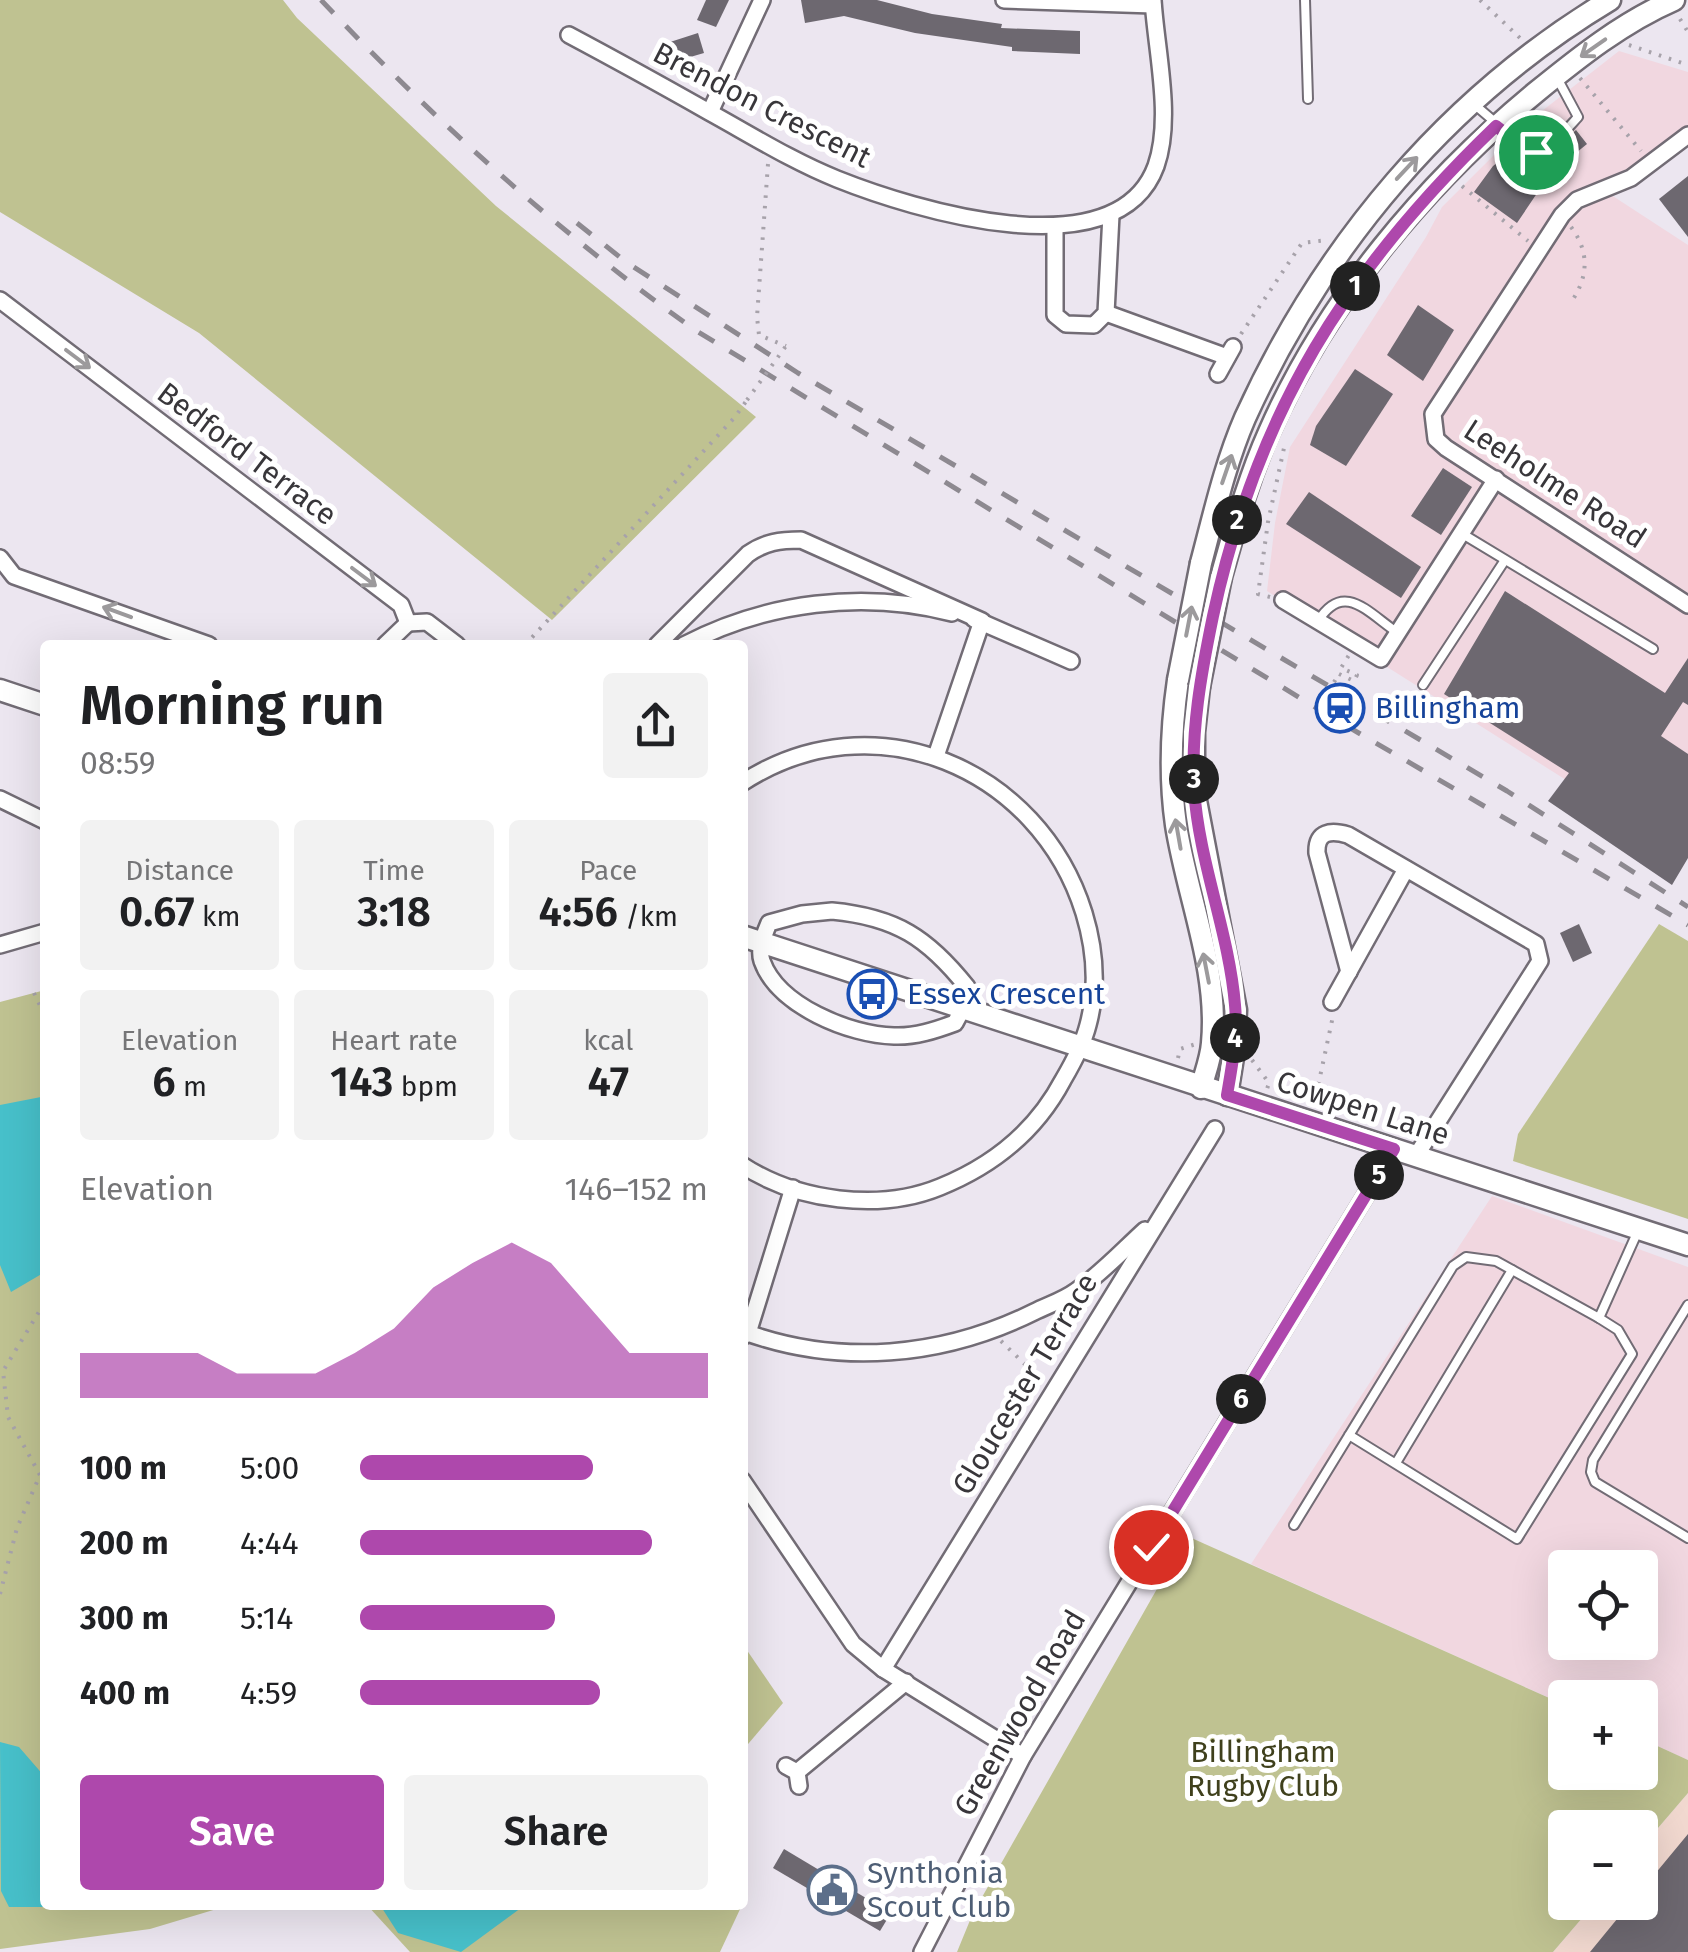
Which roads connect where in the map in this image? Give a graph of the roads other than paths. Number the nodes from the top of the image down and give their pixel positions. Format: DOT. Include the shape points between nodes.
graph roads {
  1 [pos="762,0"];
  2 [pos="1004,0"];
  3 [pos="1306,0"];
  4 [pos="1610,0"];
  5 [pos="1674,0"];
  6 [pos="1153,3"];
  7 [pos="569,35"];
  8 [pos="1563,71"];
  9 [pos="1308,99"];
  10 [pos="1472,102"];
  11 [pos="710,112"];
  12 [pos="1496,126"];
  13 [pos="1688,135"];
  14 [pos="1111,215"];
  15 [pos="1054,226"];
  16 [pos="1346,244"];
  17 [pos="1372,261"];
  18 [pos="0,300"];
  19 [pos="1106,313"];
  20 [pos="1218,374"];
  21 [pos="1496,479"];
  22 [pos="1462,534"];
  23 [pos="0,558"];
  24 [pos="1505,560"];
  25 [pos="1283,600"];
  26 [pos="1688,605"];
  27 [pos="982,621"];
  28 [pos="1318,621"];
  29 [pos="408,623"];
  30 [pos="1398,633"];
  31 [pos="194,640"];
  32 [pos="390,640"];
  33 [pos="450,640"];
  34 [pos="662,640"];
  35 [pos="696,640"];
  36 [pos="1653,650"];
  37 [pos="1071,660"];
  38 [pos="1188,684"];
  39 [pos="1423,685"];
  40 [pos="0,690"];
  41 [pos="40,703"];
  42 [pos="936,756"];
  43 [pos="748,780"];
  44 [pos="0,798"];
  45 [pos="40,818"];
  46 [pos="1406,869"];
  47 [pos="40,933"];
  48 [pos="752,939"];
  49 [pos="0,945"];
  50 [pos="1348,972"];
  51 [pos="1332,1002"];
  52 [pos="963,1008"];
  53 [pos="1082,1046"];
  54 [pos="1201,1088"];
  55 [pos="1227,1095"];
  56 [pos="1215,1129"];
  57 [pos="1394,1149"];
  58 [pos="1416,1156"];
  59 [pos="748,1169"];
  60 [pos="794,1188"];
  61 [pos="1156,1220"];
  62 [pos="1638,1228"];
  63 [pos="1688,1245"];
  64 [pos="1512,1270"];
  65 [pos="1075,1292"];
  66 [pos="1688,1304"];
  67 [pos="1099,1317"];
  68 [pos="1599,1318"];
  69 [pos="748,1321"];
  70 [pos="748,1334"];
  71 [pos="1349,1436"];
  72 [pos="1396,1463"];
  73 [pos="748,1489"];
  74 [pos="1294,1525"];
  75 [pos="1688,1538"];
  76 [pos="883,1669"];
  77 [pos="906,1682"];
  78 [pos="1023,1756"];
  79 [pos="794,1775"];
  80 [pos="922,1952"];
  1 -- 11 [label="street"];
  2 -- 6 [label="street"];
  3 -- 9 [label="lane"];
  4 -- 10 [label="street" via="1534,49"];
  5 -- 8 [label="street, one-way"];
  6 -- 14 [label="street" via="1162,144 1155,170"];
  7 -- 11 [label="street, Brendon Crescent"];
  8 -- 12 [label="street"];
  8 -- 12 [label="lane" via="1578,117 1560,137 1529,152"];
  10 -- 12 [label="lane"];
  16 -- 10 [label="street, one-way" via="1387,189"];
  11 -- 15 [label="street, Brendon Crescent" via="833,178 898,201"];
  12 -- 17 [label="street"];
  13 -- 21 [label="street, Leeholme Road" via="1631,178 1577,200 1562,215 1433,414 1436,439"];
  14 -- 15 [label="street, Brendon Crescent"];
  14 -- 19 [label="street"];
  15 -- 19 [label="street" via="1055,315 1066,324 1094,325"];
  16 -- 17 [label="street"];
  38 -- 16 [label="street, one-way, bridge" via="1201,563 1244,420"];
  17 -- 38 [label="street, bridge" via="1298,374 1269,432"];
  18 -- 29 [label="street, Bedford Terrace, one-way" via="401,605"];
  19 -- 20 [label="street" via="1230,352"];
  21 -- 22 [label="street"];
  21 -- 26 [label="street, Leeholme Road"];
  22 -- 24 [label="lane"];
  22 -- 30 [label="street"];
  31 -- 23 [label="street, one-way" via="14,576"];
  24 -- 36 [label="lane"];
  24 -- 39 [label="lane"];
  25 -- 28 [label="street"];
  27 -- 34 [label="street" via="800,540 780,540 748,554"];
  27 -- 35 [label="street" via="902,604 830,603 745,620"];
  27 -- 37 [label="street"];
  27 -- 42 [label="street"];
  28 -- 30 [label="lane" via="1328,605 1350,600"];
  28 -- 30 [label="street" via="1381,658"];
  29 -- 32 [label="street"];
  29 -- 33 [label="street, Bedford Terrace" via="427,622"];
  54 -- 38 [label="street, one-way" via="1214,1008 1172,790 1171,729"];
  38 -- 55 [label="street" via="1194,790 1236,1010"];
  40 -- 41 [label="street"];
  42 -- 43 [label="street" via="883,747 816,752"];
  42 -- 53 [label="street" via="994,786 1042,829 1062,858 1078,891 1094,962"];
  44 -- 45 [label="street"];
  46 -- 50 [label="street"];
  46 -- 50 [label="street" via="1348,835 1333,831 1317,843"];
  46 -- 58 [label="street" via="1536,944 1540,961"];
  47 -- 49 [label="street"];
  48 -- 52 [label="street, Cowpen Lane"];
  48 -- 52 [label="street" via="774,980 800,1005 843,1028 894,1036 929,1032 955,1023"];
  48 -- 52 [label="street" via="769,924 802,914 866,914 906,929 942,955 967,987"];
  50 -- 51 [label="street"];
  52 -- 53 [label="street, Cowpen Lane"];
  53 -- 54 [label="street, Cowpen Lane"];
  53 -- 60 [label="street" via="1049,1107 970,1174 928,1192 870,1201"];
  54 -- 55 [label="street, Cowpen Lane"];
  55 -- 57 [label="street, Cowpen Lane"];
  56 -- 61 [label="street, Gloucester Terrace"];
  57 -- 58 [label="street, Cowpen Lane"];
  57 -- 78 [label="street, Greenwood Road"];
  58 -- 62 [label="street, Cowpen Lane"];
  59 -- 60 [label="street"];
  60 -- 69 [label="street"];
  61 -- 65 [label="street"];
  61 -- 67 [label="street, Gloucester Terrace"];
  62 -- 63 [label="street, Cowpen Lane"];
  62 -- 68 [label="lane"];
  64 -- 68 [label="lane"];
  64 -- 71 [label="lane" via="1478,1257 1453,1266"];
  64 -- 72 [label="lane"];
  65 -- 67 [label="street"];
  65 -- 70 [label="street" via="960,1343 890,1353 818,1351"];
  66 -- 75 [label="lane" via="1591,1472 1595,1482"];
  67 -- 76 [label="street, Gloucester Terrace"];
  68 -- 72 [label="lane" via="1618,1330 1632,1354 1517,1539"];
  71 -- 72 [label="lane"];
  71 -- 74 [label="lane"];
  73 -- 76 [label="street" via="853,1644"];
  76 -- 77 [label="street"];
  77 -- 78 [label="street"];
  77 -- 79 [label="street"];
  78 -- 80 [label="street, Greenwood Road"];
}
